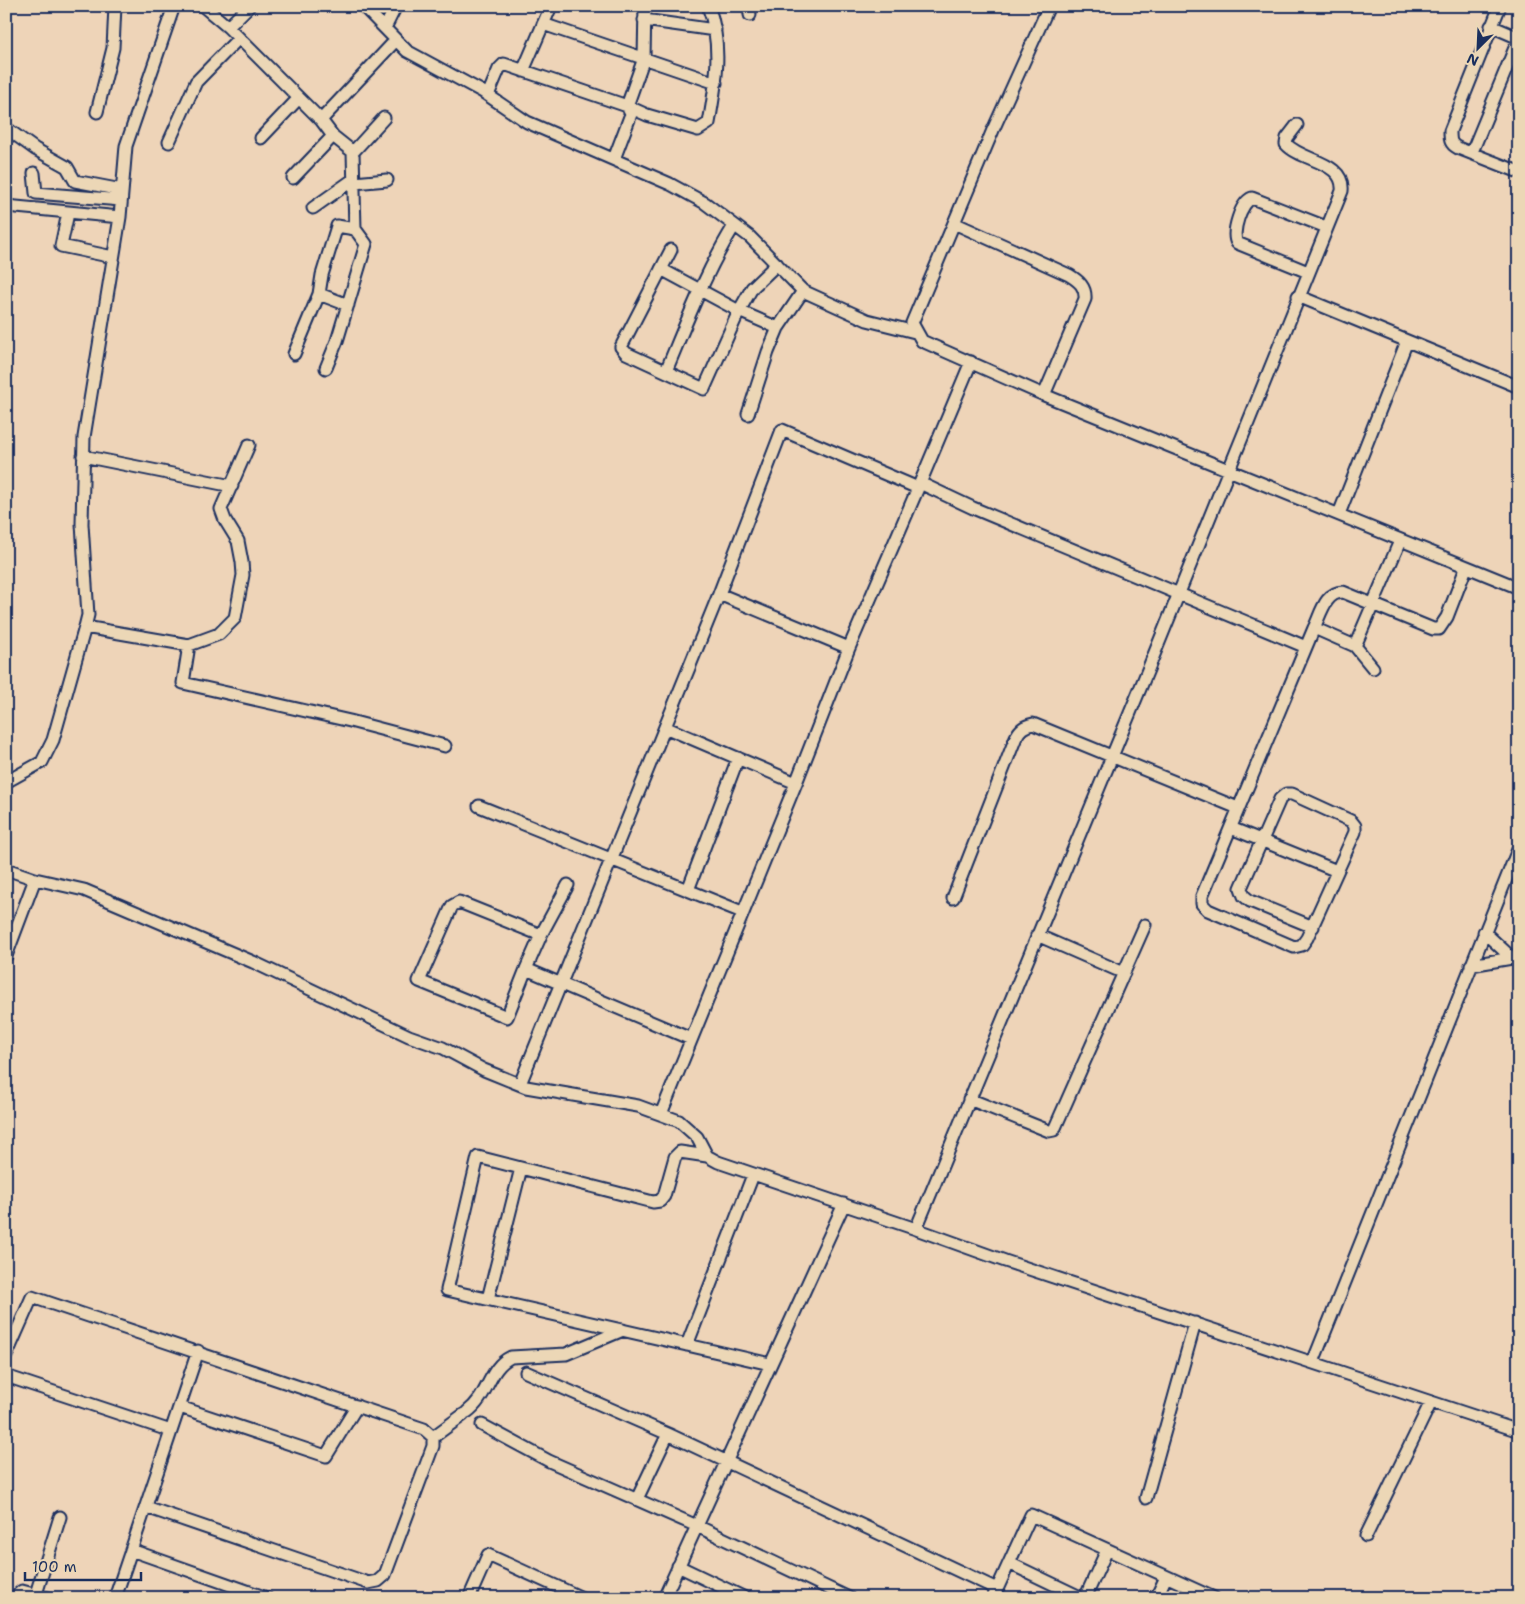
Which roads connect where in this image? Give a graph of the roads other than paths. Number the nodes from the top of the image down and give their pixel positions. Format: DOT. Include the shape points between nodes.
graph roads {
  1 [pos="115,6"];
  2 [pos="174,6"];
  3 [pos="203,6"];
  4 [pos="249,6"];
  5 [pos="363,6"];
  6 [pos="396,6"];
  7 [pos="552,6"];
  8 [pos="645,6"];
  9 [pos="708,6"];
  10 [pos="1048,6"];
  11 [pos="1500,6"];
  12 [pos="644,20"];
  13 [pos="543,24"];
  14 [pos="1492,26"];
  15 [pos="228,27"];
  16 [pos="385,28"];
  17 [pos="715,30"];
  18 [pos="238,39"];
  19 [pos="396,40"];
  20 [pos="644,58"];
  21 [pos="523,71"];
  22 [pos="716,83"];
  23 [pos="488,95"];
  24 [pos="298,99"];
  25 [pos="627,106"];
  26 [pos="97,112"];
  27 [pos="384,118"];
  28 [pos="320,120"];
  29 [pos="1297,125"];
  30 [pos="6,128"];
  31 [pos="333,136"];
  32 [pos="262,138"];
  33 [pos="169,142"];
  34 [pos="354,152"];
  35 [pos="1472,152"];
  36 [pos="614,159"];
  37 [pos="1519,172"];
  38 [pos="34,173"];
  39 [pos="293,178"];
  40 [pos="387,180"];
  41 [pos="354,181"];
  42 [pos="122,195"];
  43 [pos="6,206"];
  44 [pos="313,208"];
  45 [pos="68,213"];
  46 [pos="120,217"];
  47 [pos="954,223"];
  48 [pos="734,226"];
  49 [pos="1326,227"];
  50 [pos="355,229"];
  51 [pos="671,250"];
  52 [pos="113,258"];
  53 [pos="777,264"];
  54 [pos="661,268"];
  55 [pos="1308,272"];
  56 [pos="700,290"];
  57 [pos="803,291"];
  58 [pos="319,294"];
  59 [pos="1298,296"];
  60 [pos="348,306"];
  61 [pos="739,311"];
  62 [pos="778,328"];
  63 [pos="916,332"];
  64 [pos="1407,341"];
  65 [pos="294,354"];
  66 [pos="970,362"];
  67 [pos="326,368"];
  68 [pos="666,371"];
  69 [pos="1519,386"];
  70 [pos="1044,395"];
  71 [pos="748,414"];
  72 [pos="249,445"];
  73 [pos="83,456"];
  74 [pos="1227,470"];
  75 [pos="919,485"];
  76 [pos="232,486"];
  77 [pos="1339,514"];
  78 [pos="1400,541"];
  79 [pos="1466,568"];
  80 [pos="1519,588"];
  81 [pos="1179,593"];
  82 [pos="719,594"];
  83 [pos="1374,604"];
  84 [pos="86,627"];
  85 [pos="1314,628"];
  86 [pos="189,645"];
  87 [pos="1355,646"];
  88 [pos="1306,647"];
  89 [pos="849,648"];
  90 [pos="1373,668"];
  91 [pos="667,728"];
  92 [pos="445,746"];
  93 [pos="738,758"];
  94 [pos="1111,758"];
  95 [pos="6,782"];
  96 [pos="796,783"];
  97 [pos="479,806"];
  98 [pos="1238,808"];
  99 [pos="1231,828"];
  100 [pos="1262,838"];
  101 [pos="1519,847"];
  102 [pos="613,859"];
  103 [pos="6,869"];
  104 [pos="1337,871"];
  105 [pos="35,879"];
  106 [pos="568,885"];
  107 [pos="688,890"];
  108 [pos="953,898"];
  109 [pos="742,912"];
  110 [pos="1145,925"];
  111 [pos="1313,927"];
  112 [pos="1484,932"];
  113 [pos="541,935"];
  114 [pos="1037,935"];
  115 [pos="6,956"];
  116 [pos="1516,960"];
  117 [pos="1471,965"];
  118 [pos="526,970"];
  119 [pos="1124,973"];
  120 [pos="562,984"];
  121 [pos="691,1039"];
  122 [pos="520,1084"];
  123 [pos="969,1099"];
  124 [pos="661,1114"];
  125 [pos="707,1156"];
  126 [pos="521,1168"];
  127 [pos="753,1174"];
  128 [pos="844,1204"];
  129 [pos="916,1229"];
  130 [pos="488,1299"];
  131 [pos="1195,1323"];
  132 [pos="623,1330"];
  133 [pos="687,1345"];
  134 [pos="198,1352"];
  135 [pos="6,1356"];
  136 [pos="1313,1362"];
  137 [pos="770,1364"];
  138 [pos="526,1372"];
  139 [pos="6,1376"];
  140 [pos="1431,1402"];
  141 [pos="357,1406"];
  142 [pos="180,1407"];
  143 [pos="482,1425"];
  144 [pos="172,1431"];
  145 [pos="1519,1431"];
  146 [pos="668,1434"];
  147 [pos="433,1437"];
  148 [pos="726,1461"];
  149 [pos="1146,1498"];
  150 [pos="637,1499"];
  151 [pos="146,1507"];
  152 [pos="60,1517"];
  153 [pos="696,1526"];
  154 [pos="1366,1536"];
  155 [pos="131,1550"];
  156 [pos="1107,1550"];
  157 [pos="1009,1563"];
  158 [pos="678,1566"];
  159 [pos="1166,1577"];
  160 [pos="36,1594"];
  161 [pos="998,1594"];
  162 [pos="14,1598"];
  163 [pos="48,1598"];
  164 [pos="115,1598"];
  165 [pos="268,1598"];
  166 [pos="468,1598"];
  167 [pos="582,1598"];
  168 [pos="664,1598"];
  169 [pos="745,1598"];
  170 [pos="849,1598"];
  171 [pos="1083,1598"];
  172 [pos="1156,1598"];
  173 [pos="1214,1598"];
  1 -- 26 [label="street" via="112,48"];
  2 -- 42 [label="street" via="126,146"];
  3 -- 15 [label="street"];
  4 -- 15 [label="street"];
  5 -- 16 [label="street"];
  6 -- 16 [label="street"];
  7 -- 13 [label="street"];
  8 -- 12 [label="street"];
  9 -- 17 [label="street"];
  10 -- 47 [label="street"];
  11 -- 14 [label="street"];
  12 -- 17 [label="street"];
  12 -- 20 [label="street"];
  13 -- 20 [label="street"];
  13 -- 21 [label="street"];
  14 -- 35 [label="street" via="1450,131 1453,145"];
  14 -- 35 [label="street" via="1519,38"];
  15 -- 18 [label="street"];
  16 -- 19 [label="street"];
  17 -- 22 [label="street" via="718,52"];
  18 -- 24 [label="street"];
  18 -- 33 [label="street" via="196,82"];
  19 -- 23 [label="street" via="407,51"];
  19 -- 28 [label="street"];
  20 -- 22 [label="street"];
  20 -- 25 [label="street"];
  21 -- 23 [label="street" via="504,64"];
  21 -- 25 [label="street"];
  22 -- 25 [label="street" via="709,123 698,130"];
  23 -- 36 [label="street" via="527,122"];
  24 -- 28 [label="street"];
  24 -- 32 [label="street"];
  25 -- 36 [label="street" via="631,114"];
  27 -- 34 [label="street"];
  28 -- 31 [label="street"];
  29 -- 49 [label="street" via="1286,144 1338,172 1343,181 1342,191"];
  30 -- 42 [label="street" via="67,167 76,181"];
  31 -- 34 [label="street"];
  31 -- 39 [label="street"];
  34 -- 41 [label="street"];
  35 -- 37 [label="street"];
  36 -- 48 [label="street" via="705,203"];
  38 -- 42 [label="street" via="36,193"];
  40 -- 41 [label="street"];
  41 -- 44 [label="street"];
  41 -- 50 [label="street"];
  42 -- 46 [label="street"];
  43 -- 45 [label="street"];
  45 -- 46 [label="street"];
  45 -- 52 [label="street" via="61,246"];
  46 -- 52 [label="street"];
  47 -- 63 [label="street" via="912,323"];
  47 -- 70 [label="street" via="1069,275 1086,290"];
  48 -- 53 [label="street"];
  48 -- 56 [label="street"];
  49 -- 55 [label="street"];
  49 -- 55 [label="street" via="1252,198 1244,205 1235,233 1238,243"];
  50 -- 58 [label="street" via="338,226"];
  50 -- 60 [label="street" via="366,244"];
  51 -- 54 [label="street"];
  52 -- 73 [label="street"];
  53 -- 57 [label="street"];
  53 -- 61 [label="street" via="752,288"];
  54 -- 56 [label="street"];
  54 -- 68 [label="street" via="621,347 626,353"];
  55 -- 59 [label="street"];
  56 -- 61 [label="street"];
  56 -- 68 [label="street"];
  57 -- 62 [label="street"];
  57 -- 63 [label="street" via="867,320"];
  58 -- 60 [label="street"];
  58 -- 65 [label="street"];
  59 -- 64 [label="street"];
  59 -- 74 [label="street"];
  60 -- 67 [label="street"];
  61 -- 62 [label="street"];
  61 -- 68 [label="street" via="704,389"];
  62 -- 71 [label="street"];
  63 -- 66 [label="street" via="922,341"];
  64 -- 69 [label="street"];
  64 -- 77 [label="street"];
  66 -- 70 [label="street"];
  66 -- 75 [label="street"];
  70 -- 74 [label="street"];
  72 -- 76 [label="street"];
  73 -- 76 [label="street"];
  73 -- 84 [label="street"];
  74 -- 77 [label="street"];
  74 -- 81 [label="street"];
  75 -- 81 [label="street"];
  75 -- 82 [label="street" via="782,430"];
  75 -- 89 [label="street"];
  76 -- 86 [label="street" via="221,509 238,541 242,562 237,609 229,626 220,634"];
  77 -- 78 [label="street"];
  78 -- 79 [label="street"];
  78 -- 83 [label="street"];
  79 -- 80 [label="street"];
  79 -- 83 [label="street" via="1439,629"];
  81 -- 88 [label="street"];
  81 -- 94 [label="street"];
  82 -- 89 [label="street"];
  82 -- 91 [label="street"];
  83 -- 85 [label="street" via="1343,592 1332,594"];
  83 -- 87 [label="street"];
  84 -- 86 [label="street"];
  84 -- 95 [label="street" via="53,740 42,762"];
  85 -- 87 [label="street"];
  85 -- 88 [label="street"];
  86 -- 92 [label="street" via="183,683"];
  87 -- 90 [label="street"];
  88 -- 98 [label="street"];
  89 -- 96 [label="street"];
  91 -- 93 [label="street"];
  91 -- 102 [label="street"];
  93 -- 96 [label="street"];
  93 -- 107 [label="street"];
  94 -- 98 [label="street"];
  94 -- 108 [label="street" via="1033,724 1020,729"];
  94 -- 114 [label="street"];
  96 -- 109 [label="street"];
  97 -- 102 [label="street"];
  98 -- 99 [label="street"];
  99 -- 100 [label="street"];
  99 -- 111 [label="street" via="1202,896 1202,904 1208,910 1294,947 1302,945"];
  100 -- 104 [label="street"];
  100 -- 104 [label="street" via="1280,799 1292,794 1351,821 1355,826"];
  100 -- 111 [label="street" via="1241,888 1244,896"];
  101 -- 112 [label="street"];
  102 -- 107 [label="street"];
  102 -- 120 [label="street"];
  103 -- 105 [label="street"];
  104 -- 111 [label="street"];
  105 -- 115 [label="street"];
  105 -- 122 [label="street" via="101,897"];
  106 -- 113 [label="street"];
  107 -- 109 [label="street"];
  109 -- 121 [label="street"];
  110 -- 119 [label="street"];
  112 -- 116 [label="street"];
  112 -- 117 [label="street"];
  113 -- 118 [label="street"];
  113 -- 118 [label="street" via="459,902 452,906 419,981 507,1017"];
  114 -- 119 [label="street"];
  114 -- 123 [label="street"];
  116 -- 117 [label="street"];
  117 -- 136 [label="street"];
  118 -- 120 [label="street"];
  119 -- 123 [label="street" via="1054,1130 1049,1131"];
  120 -- 121 [label="street"];
  120 -- 122 [label="street"];
  121 -- 124 [label="street"];
  122 -- 124 [label="street" via="638,1106"];
  123 -- 129 [label="street"];
  124 -- 125 [label="street" via="690,1128"];
  125 -- 126 [label="street" via="680,1152 664,1196 653,1202"];
  125 -- 127 [label="street"];
  126 -- 130 [label="street"];
  126 -- 130 [label="street" via="478,1158 447,1290"];
  127 -- 128 [label="street"];
  127 -- 133 [label="street"];
  128 -- 129 [label="street"];
  128 -- 137 [label="street"];
  129 -- 131 [label="street"];
  130 -- 132 [label="street"];
  131 -- 136 [label="street"];
  131 -- 149 [label="street"];
  132 -- 133 [label="street"];
  132 -- 147 [label="street" via="566,1354 504,1360 495,1370 481,1400"];
  133 -- 137 [label="street"];
  134 -- 135 [label="street" via="32,1297"];
  134 -- 141 [label="street"];
  134 -- 142 [label="street"];
  136 -- 140 [label="street"];
  137 -- 148 [label="street"];
  138 -- 146 [label="street"];
  139 -- 144 [label="street"];
  140 -- 145 [label="street"];
  140 -- 154 [label="street"];
  141 -- 142 [label="street" via="326,1456"];
  141 -- 147 [label="street" via="424,1429"];
  142 -- 144 [label="street"];
  143 -- 150 [label="street" via="549,1461"];
  144 -- 151 [label="street"];
  146 -- 148 [label="street"];
  146 -- 150 [label="street"];
  147 -- 151 [label="street" via="433,1446 385,1574 378,1581 368,1583"];
  148 -- 153 [label="street"];
  148 -- 161 [label="street"];
  150 -- 153 [label="street"];
  151 -- 155 [label="street"];
  152 -- 160 [label="street"];
  153 -- 158 [label="street"];
  153 -- 170 [label="street"];
  155 -- 164 [label="street"];
  155 -- 165 [label="street"];
  156 -- 157 [label="street" via="1031,1515"];
  156 -- 159 [label="street"];
  156 -- 171 [label="street"];
  157 -- 161 [label="street"];
  157 -- 171 [label="street"];
  158 -- 168 [label="street"];
  158 -- 169 [label="street"];
  159 -- 172 [label="street"];
  159 -- 173 [label="street"];
  160 -- 162 [label="street" via="22,1591"];
  160 -- 163 [label="street"];
  166 -- 167 [label="street" via="488,1555"];
}
